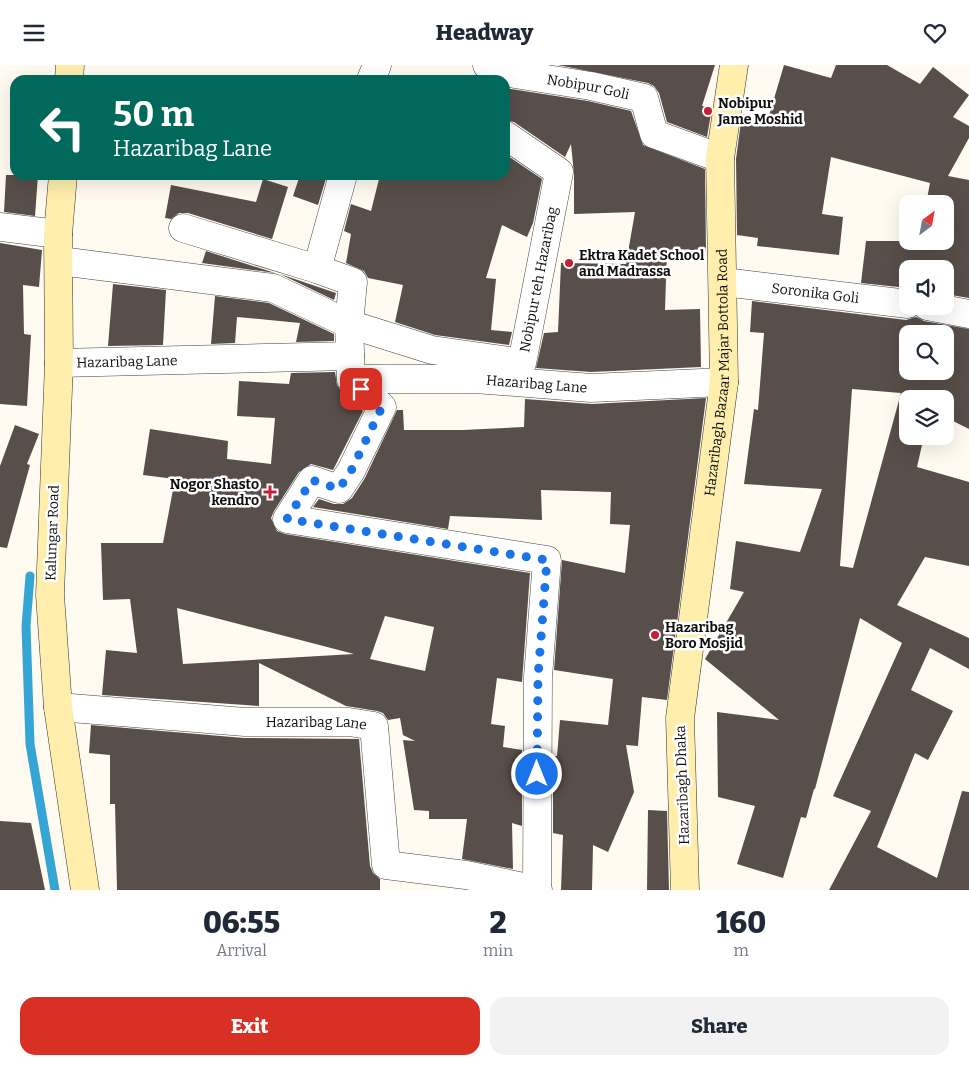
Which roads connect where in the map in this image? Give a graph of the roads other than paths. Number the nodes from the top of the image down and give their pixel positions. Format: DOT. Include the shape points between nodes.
graph roads {
  1 [pos="487,65"];
  2 [pos="734,65"];
  3 [pos="510,138"];
  4 [pos="720,158"];
  5 [pos="63,180"];
  6 [pos="342,180"];
  7 [pos="0,227"];
  8 [pos="183,228"];
  9 [pos="58,235"];
  10 [pos="60,261"];
  11 [pos="317,269"];
  12 [pos="724,282"];
  13 [pos="899,303"];
  14 [pos="954,311"];
  15 [pos="969,314"];
  16 [pos="349,324"];
  17 [pos="59,363"];
  18 [pos="350,367"];
  19 [pos="724,382"];
  20 [pos="684,680"];
  21 [pos="58,707"];
  22 [pos="85,890"];
  23 [pos="538,890"];
  24 [pos="684,890"];
  1 -- 4 [label="street, Nobipur Goli" via="502,72 591,85 644,98 654,134"];
  2 -- 4 [label="street, Hazaribagh Bazaar Majar Bottola Road"];
  3 -- 16 [label="street, Nobipur teh Hazaribag" via="559,171 522,363 432,350"];
  4 -- 12 [label="street, Hazaribagh Bazaar Majar Bottola Road"];
  5 -- 9 [label="street, Kalungar Road"];
  6 -- 11 [label="street"];
  7 -- 9 [label="street"];
  8 -- 11 [label="street"];
  9 -- 10 [label="street, Kalungar Road"];
  10 -- 16 [label="street, Nobipur teh Hazaribag" via="273,288"];
  10 -- 17 [label="street, Kalungar Road"];
  11 -- 16 [label="street" via="353,282"];
  12 -- 13 [label="street, Soronika Goli"];
  12 -- 19 [label="street, Hazaribagh Bazaar Majar Bottola Road"];
  14 -- 15 [label="street"];
  16 -- 18 [label="street"];
  17 -- 18 [label="street, Hazaribag Lane"];
  17 -- 21 [label="street, Kalungar Road" via="50,595"];
  18 -- 19 [label="street, Hazaribag Lane" via="591,388"];
  18 -- 23 [label="street, Hazaribag Lane" via="382,407 339,489 312,480 287,519 547,560 538,677"];
  19 -- 20 [label="street, Hazaribagh Bazaar Majar Bottola Road"];
  20 -- 24 [label="street, Hazaribagh Dhaka" via="680,718"];
  21 -- 22 [label="street, Kalungar Road"];
  21 -- 23 [label="street, Hazaribag Lane" via="244,722 348,722 374,726 386,865 466,875"];
}
